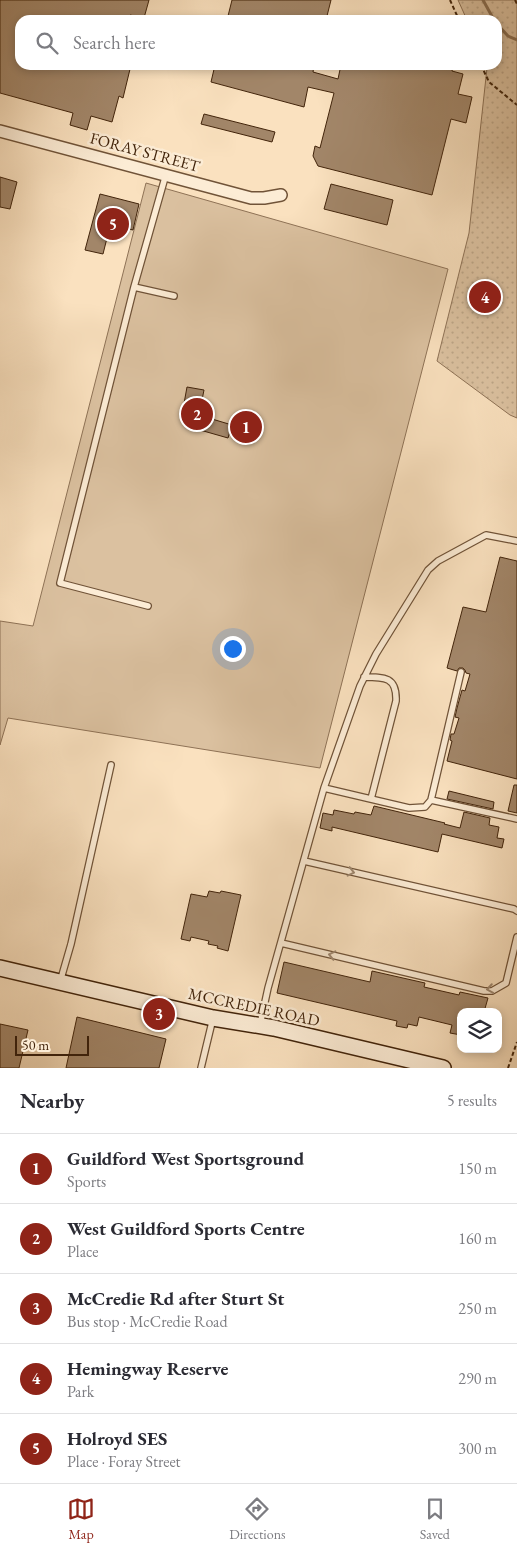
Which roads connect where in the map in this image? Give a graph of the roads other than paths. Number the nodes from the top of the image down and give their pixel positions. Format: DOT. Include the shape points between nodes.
graph roads {
  1 [pos="0,131"];
  2 [pos="166,174"];
  3 [pos="281,194"];
  4 [pos="134,287"];
  5 [pos="174,296"];
  6 [pos="517,541"];
  7 [pos="148,606"];
  8 [pos="460,672"];
  9 [pos="364,677"];
  10 [pos="111,765"];
  11 [pos="324,788"];
  12 [pos="371,799"];
  13 [pos="431,800"];
  14 [pos="517,819"];
  15 [pos="304,861"];
  16 [pos="517,911"];
  17 [pos="517,936"];
  18 [pos="281,943"];
  19 [pos="0,968"];
  20 [pos="60,982"];
  21 [pos="213,1018"];
  22 [pos="260,1025"];
  23 [pos="201,1068"];
  24 [pos="443,1068"];
  1 -- 2 [label="street, FORAY STREET"];
  2 -- 3 [label="street, FORAY STREET" via="251,198"];
  2 -- 4 [label="lane"];
  4 -- 5 [label="lane"];
  4 -- 7 [label="lane" via="60,583"];
  6 -- 9 [label="lane" via="486,535 438,561 428,570"];
  8 -- 13 [label="lane"];
  9 -- 11 [label="lane"];
  9 -- 12 [label="lane" via="381,677 392,682 397,690"];
  10 -- 20 [label="lane"];
  11 -- 12 [label="lane"];
  11 -- 15 [label="lane"];
  12 -- 13 [label="lane" via="410,808 425,806"];
  13 -- 14 [label="lane"];
  15 -- 16 [label="lane, one-way"];
  15 -- 18 [label="lane"];
  17 -- 18 [label="lane, one-way" via="506,983 484,992"];
  18 -- 22 [label="lane"];
  19 -- 20 [label="street, MCCREDIE ROAD"];
  20 -- 21 [label="street, MCCREDIE ROAD"];
  21 -- 22 [label="street, MCCREDIE ROAD"];
  21 -- 23 [label="lane"];
  22 -- 24 [label="street, MCCREDIE ROAD"];
}
